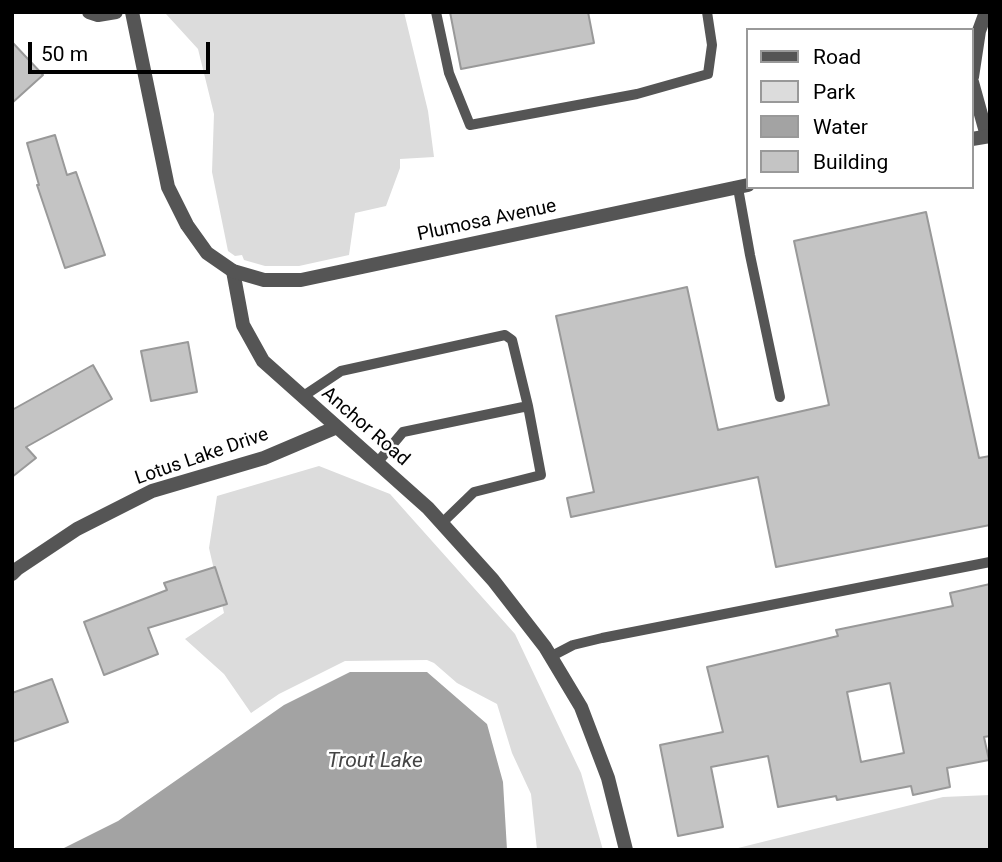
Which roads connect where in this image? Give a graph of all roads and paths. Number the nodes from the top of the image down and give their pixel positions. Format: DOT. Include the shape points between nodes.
graph roads {
  1 [pos="89,12"];
  2 [pos="116,12"];
  3 [pos="132,12"];
  4 [pos="436,12"];
  5 [pos="707,12"];
  6 [pos="986,12"];
  7 [pos="974,64"];
  8 [pos="974,91"];
  9 [pos="985,140"];
  10 [pos="743,187"];
  11 [pos="233,271"];
  12 [pos="302,397"];
  13 [pos="780,397"];
  14 [pos="528,406"];
  15 [pos="337,428"];
  16 [pos="377,463"];
  17 [pos="442,523"];
  18 [pos="990,562"];
  19 [pos="12,574"];
  20 [pos="550,657"];
  21 [pos="626,850"];
  1 -- 2 [label="street"];
  3 -- 11 [label="street" via="168,187 208,253"];
  4 -- 5 [label="lane" via="449,73 470,125 637,94 709,74 712,46"];
  6 -- 7 [label="street"];
  8 -- 9 [label="street"];
  10 -- 11 [label="street, Plumosa Avenue" via="301,280 264,280"];
  10 -- 13 [label="lane" via="750,255"];
  11 -- 12 [label="street, Anchor Road" via="243,326 263,361"];
  12 -- 14 [label="lane" via="341,371 505,335 512,340"];
  12 -- 15 [label="street, Anchor Road"];
  14 -- 16 [label="lane" via="403,432"];
  14 -- 17 [label="lane" via="541,475 474,492"];
  15 -- 16 [label="street, Anchor Road"];
  15 -- 19 [label="street, Lotus Lake Drive" via="264,458 152,491 77,529"];
  16 -- 17 [label="street, Anchor Road"];
  17 -- 20 [label="street, Anchor Road" via="493,580"];
  18 -- 20 [label="lane" via="602,638"];
  20 -- 21 [label="street, Anchor Road" via="581,707 608,778"];
}
